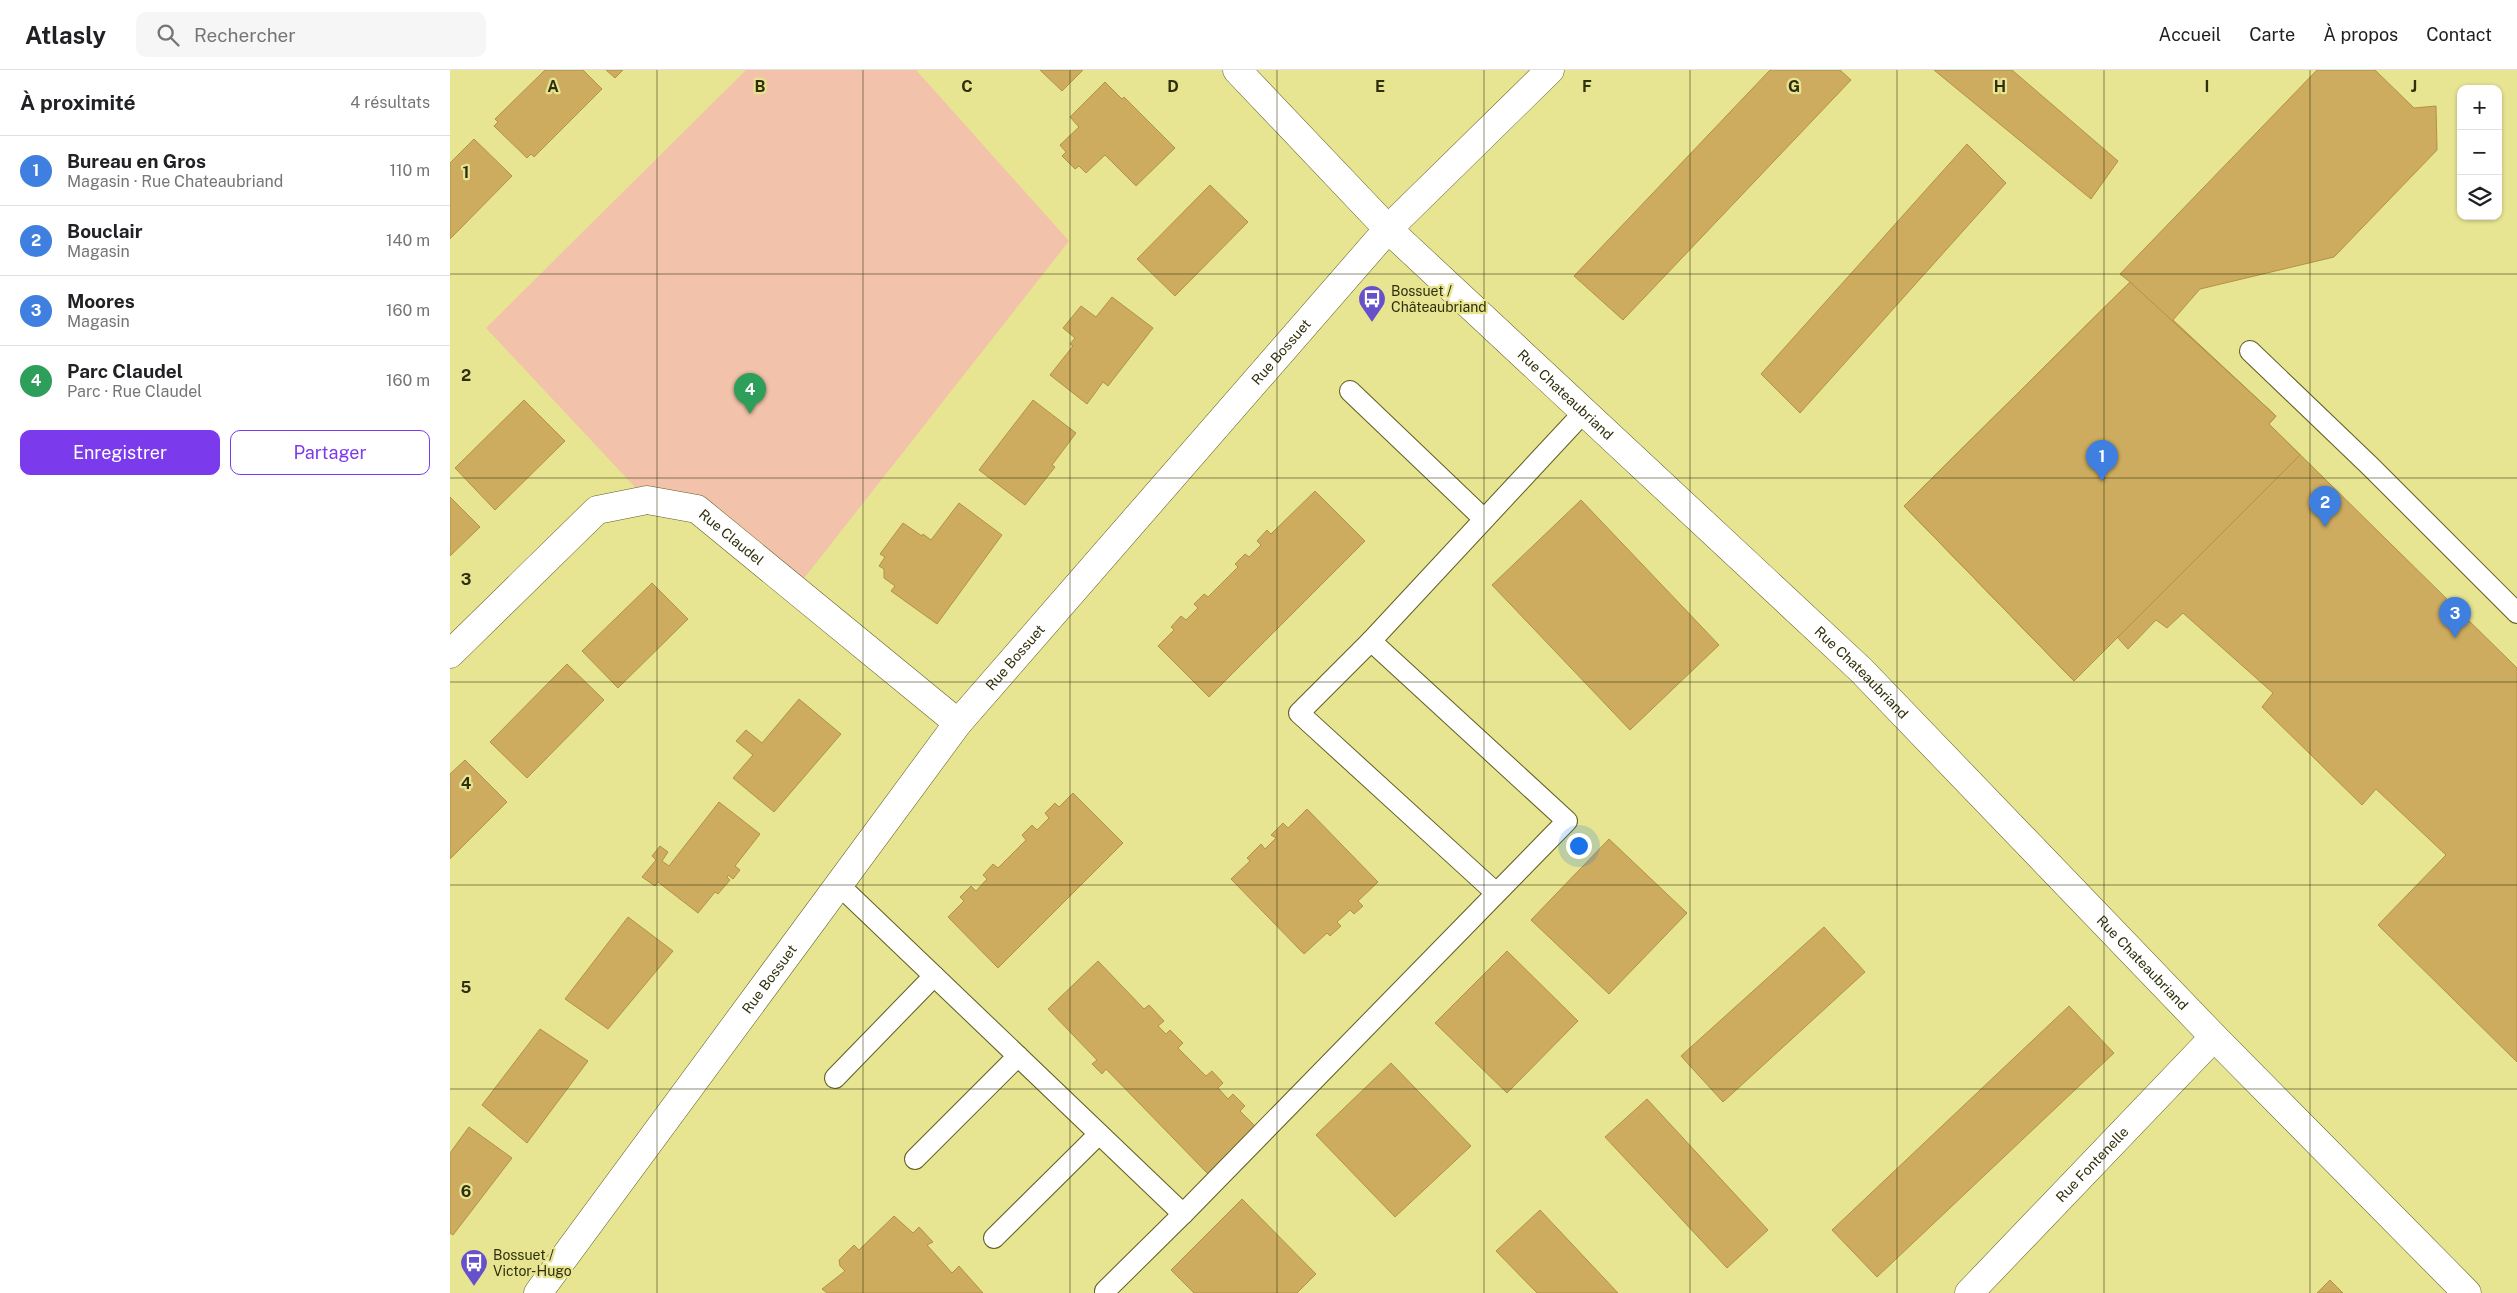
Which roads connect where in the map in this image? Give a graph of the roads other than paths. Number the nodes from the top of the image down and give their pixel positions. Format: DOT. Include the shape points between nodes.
graph roads {
  1 [pos="1237,70"];
  2 [pos="1550,70"];
  3 [pos="1388,229"];
  4 [pos="2250,351"];
  5 [pos="1350,391"];
  6 [pos="1584,412"];
  7 [pos="1484,518"];
  8 [pos="2517,613"];
  9 [pos="1371,641"];
  10 [pos="450,654"];
  11 [pos="958,723"];
  12 [pos="839,886"];
  13 [pos="1496,892"];
  14 [pos="934,976"];
  15 [pos="2214,1038"];
  16 [pos="1018,1056"];
  17 [pos="835,1078"];
  18 [pos="1099,1134"];
  19 [pos="916,1159"];
  20 [pos="1183,1214"];
  21 [pos="994,1238"];
  22 [pos="538,1293"];
  23 [pos="1107,1293"];
  24 [pos="1969,1293"];
  25 [pos="2467,1293"];
  1 -- 3 [label="street, Rue Chateaubriand"];
  2 -- 3 [label="street, Rue Bossuet"];
  3 -- 6 [label="street, Rue Chateaubriand"];
  3 -- 11 [label="street, Rue Bossuet"];
  4 -- 8 [label="lane"];
  5 -- 7 [label="lane"];
  6 -- 7 [label="lane"];
  6 -- 15 [label="street, Rue Chateaubriand" via="1861,670"];
  7 -- 9 [label="lane"];
  9 -- 13 [label="lane" via="1567,821"];
  9 -- 13 [label="lane" via="1299,712"];
  10 -- 11 [label="street, Rue Claudel" via="597,510 647,500 698,509"];
  11 -- 12 [label="street, Rue Bossuet"];
  12 -- 14 [label="lane"];
  12 -- 22 [label="street, Rue Bossuet"];
  13 -- 20 [label="lane"];
  14 -- 16 [label="lane"];
  14 -- 17 [label="lane"];
  15 -- 24 [label="street, Rue Fontenelle"];
  15 -- 25 [label="street, Rue Chateaubriand"];
  16 -- 18 [label="lane"];
  16 -- 19 [label="lane"];
  18 -- 20 [label="lane"];
  18 -- 21 [label="lane"];
  20 -- 23 [label="lane" via="1105,1291"];
}
